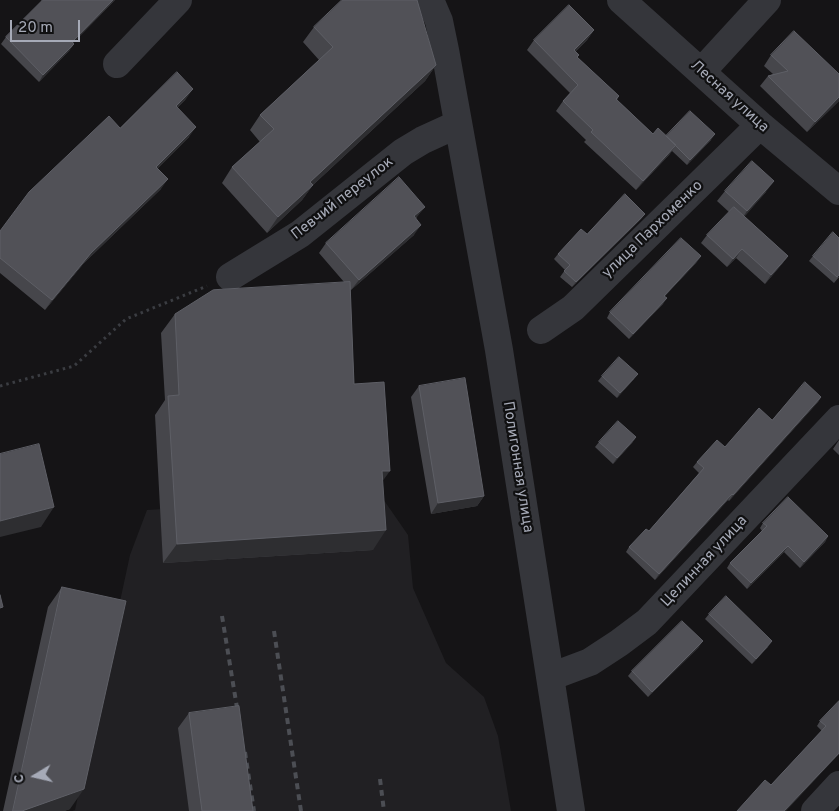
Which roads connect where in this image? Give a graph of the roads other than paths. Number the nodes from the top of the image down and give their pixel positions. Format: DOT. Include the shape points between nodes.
graph roads {
  1 [pos="178,0"];
  2 [pos="430,0"];
  3 [pos="621,0"];
  4 [pos="767,0"];
  5 [pos="117,64"];
  6 [pos="701,72"];
  7 [pos="458,124"];
  8 [pos="760,125"];
  9 [pos="839,192"];
  10 [pos="230,277"];
  11 [pos="541,330"];
  12 [pos="839,419"];
  13 [pos="550,677"];
  14 [pos="839,785"];
  15 [pos="571,811"];
  16 [pos="815,811"];
  1 -- 5 [label="street"];
  2 -- 7 [label="street, Полигонная улица" via="441,30"];
  3 -- 6 [label="street, Лесная улица"];
  4 -- 6 [label="street"];
  6 -- 8 [label="street, Лесная улица"];
  7 -- 10 [label="street, Певчий переулок" via="403,152 300,234"];
  7 -- 13 [label="street, Полигонная улица" via="499,350"];
  8 -- 9 [label="street, Лесная улица"];
  8 -- 11 [label="street, улица Пархоменко" via="574,308"];
  12 -- 13 [label="street, Целинная улица" via="647,622 590,662"];
  13 -- 15 [label="street, Полигонная улица"];
  14 -- 16 [label="street"];
}
